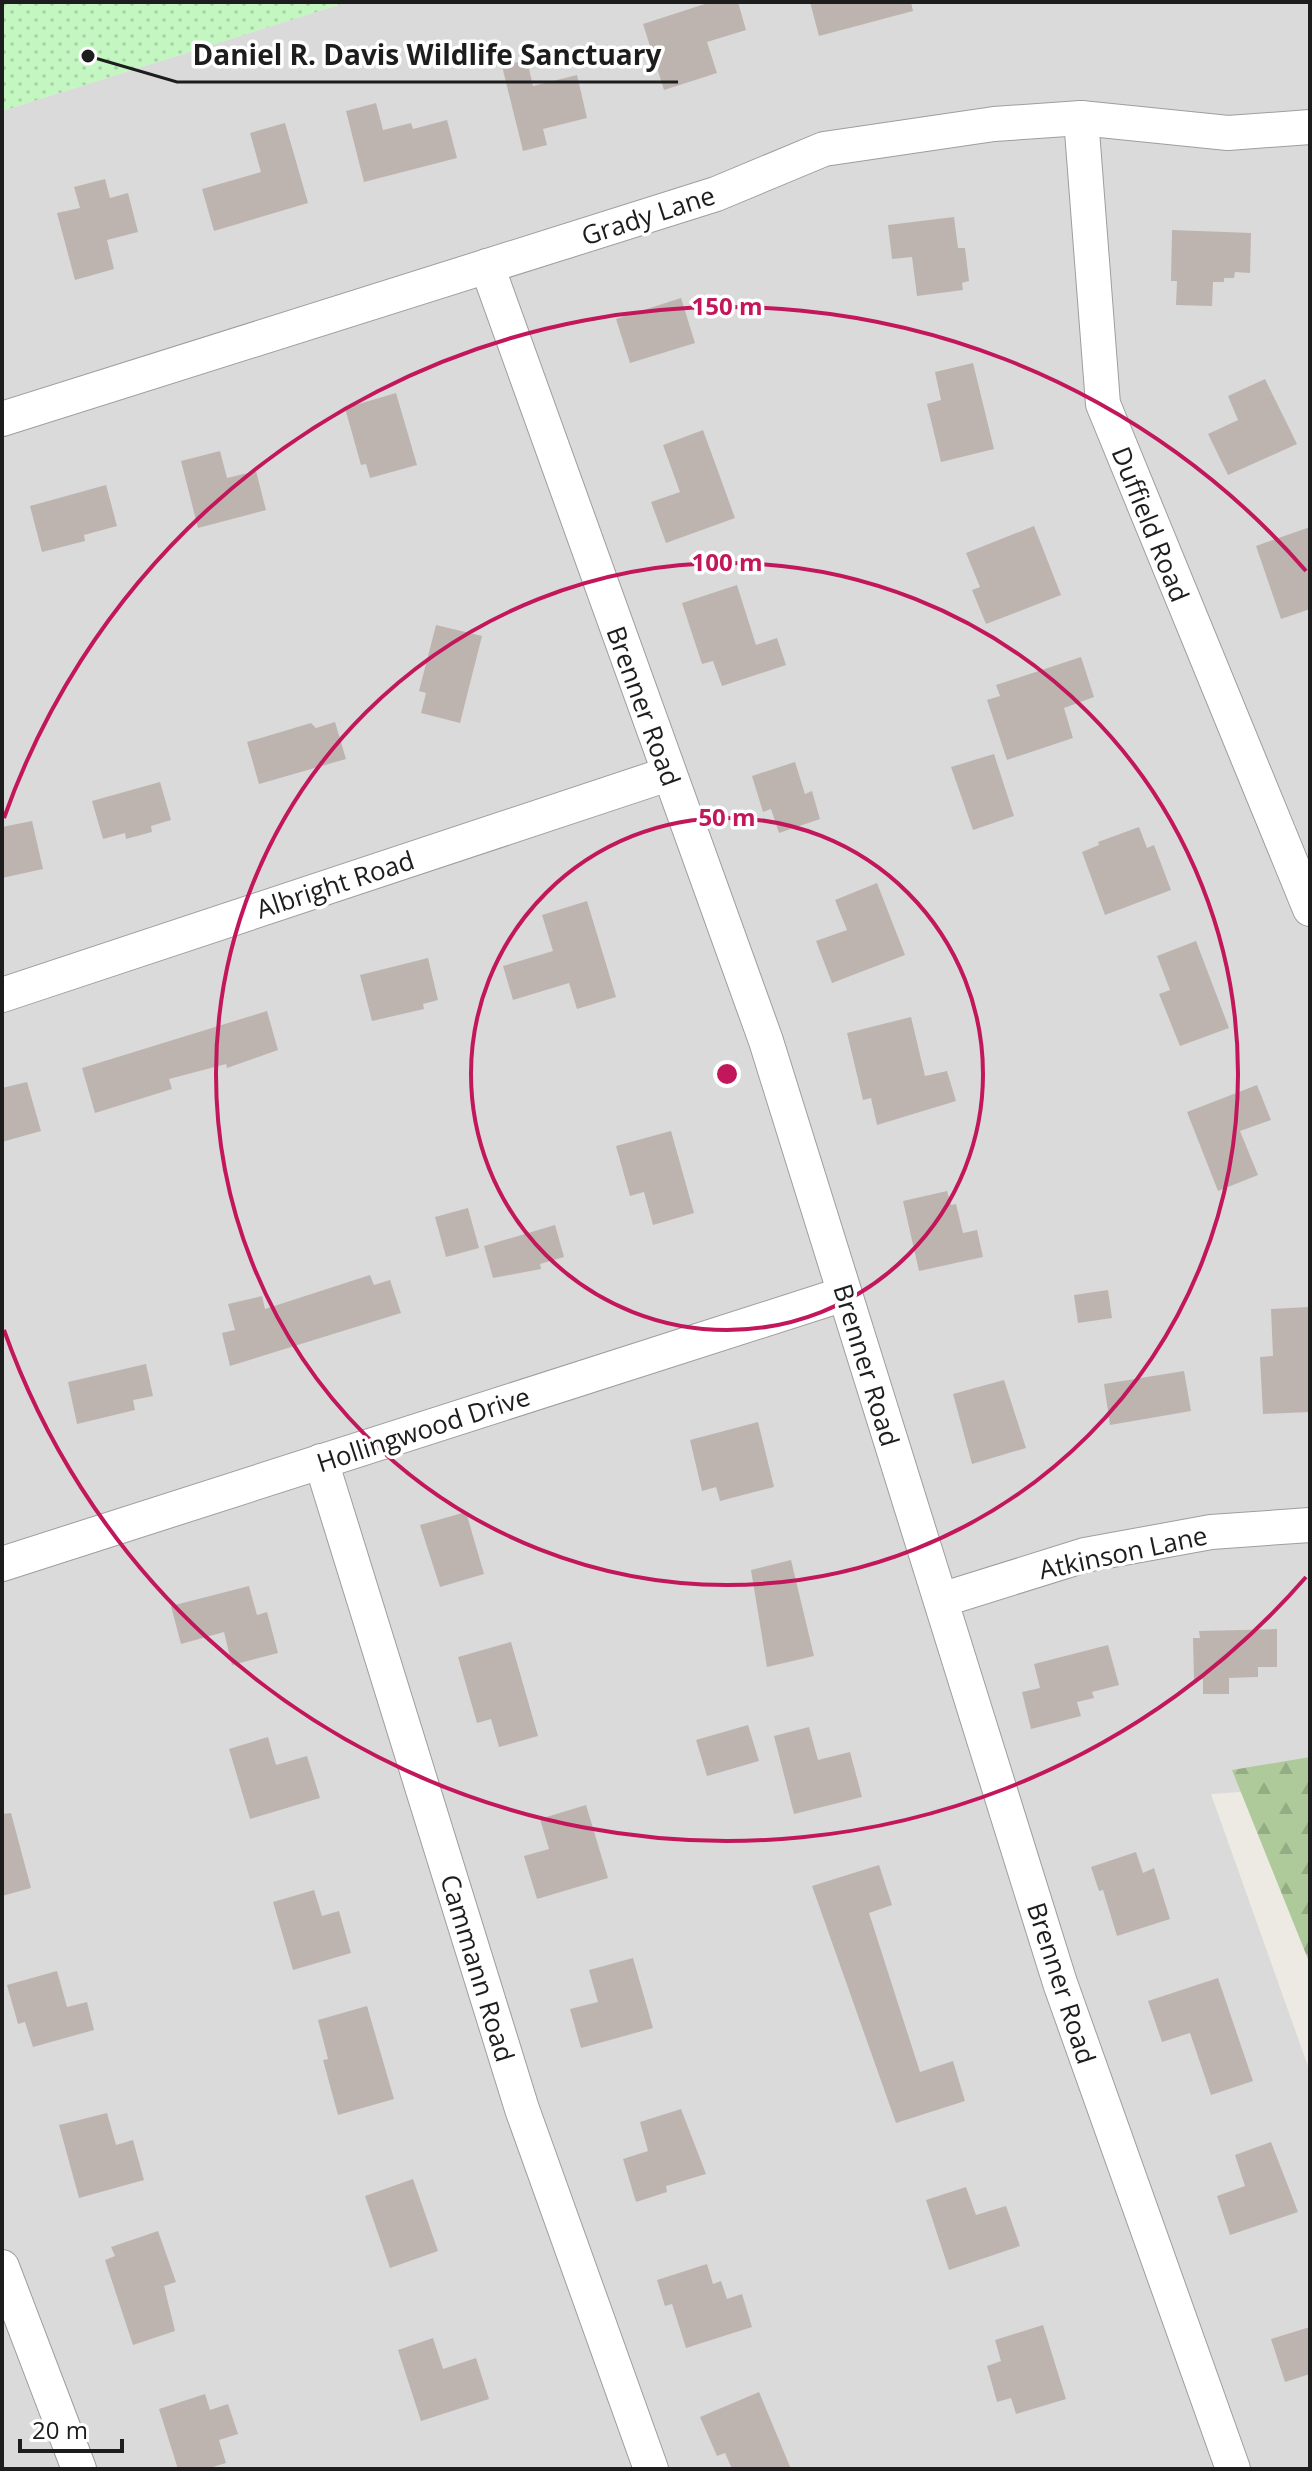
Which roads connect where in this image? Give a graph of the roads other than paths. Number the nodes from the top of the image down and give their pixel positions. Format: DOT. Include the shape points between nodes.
graph roads {
  1 [pos="1081,118"];
  2 [pos="1310,127"];
  3 [pos="487,266"];
  4 [pos="2,419"];
  5 [pos="668,774"];
  6 [pos="1310,909"];
  7 [pos="2,995"];
  8 [pos="844,1294"];
  9 [pos="321,1461"];
  10 [pos="1310,1525"];
  11 [pos="2,1564"];
  12 [pos="941,1600"];
  13 [pos="2,2267"];
  14 [pos="79,2469"];
  15 [pos="651,2469"];
  16 [pos="1233,2469"];
  1 -- 2 [label="street, Grady Lane" via="1228,133"];
  1 -- 3 [label="street, Grady Lane" via="924,132 824,149 716,194"];
  1 -- 6 [label="street, Duffield Road" via="1103,404"];
  3 -- 4 [label="street, Grady Lane"];
  3 -- 5 [label="street, Brenner Road"];
  5 -- 7 [label="street, Albright Road"];
  5 -- 8 [label="street, Brenner Road" via="766,1041"];
  8 -- 9 [label="street, Hollingwood Drive"];
  8 -- 12 [label="street, Brenner Road"];
  9 -- 11 [label="street, Hollingwood Drive"];
  9 -- 15 [label="street, Cammann Road" via="522,2109"];
  10 -- 12 [label="street, Atkinson Lane" via="1211,1532 1085,1555"];
  12 -- 16 [label="street, Brenner Road" via="1060,1983"];
  13 -- 14 [label="street"];
}
